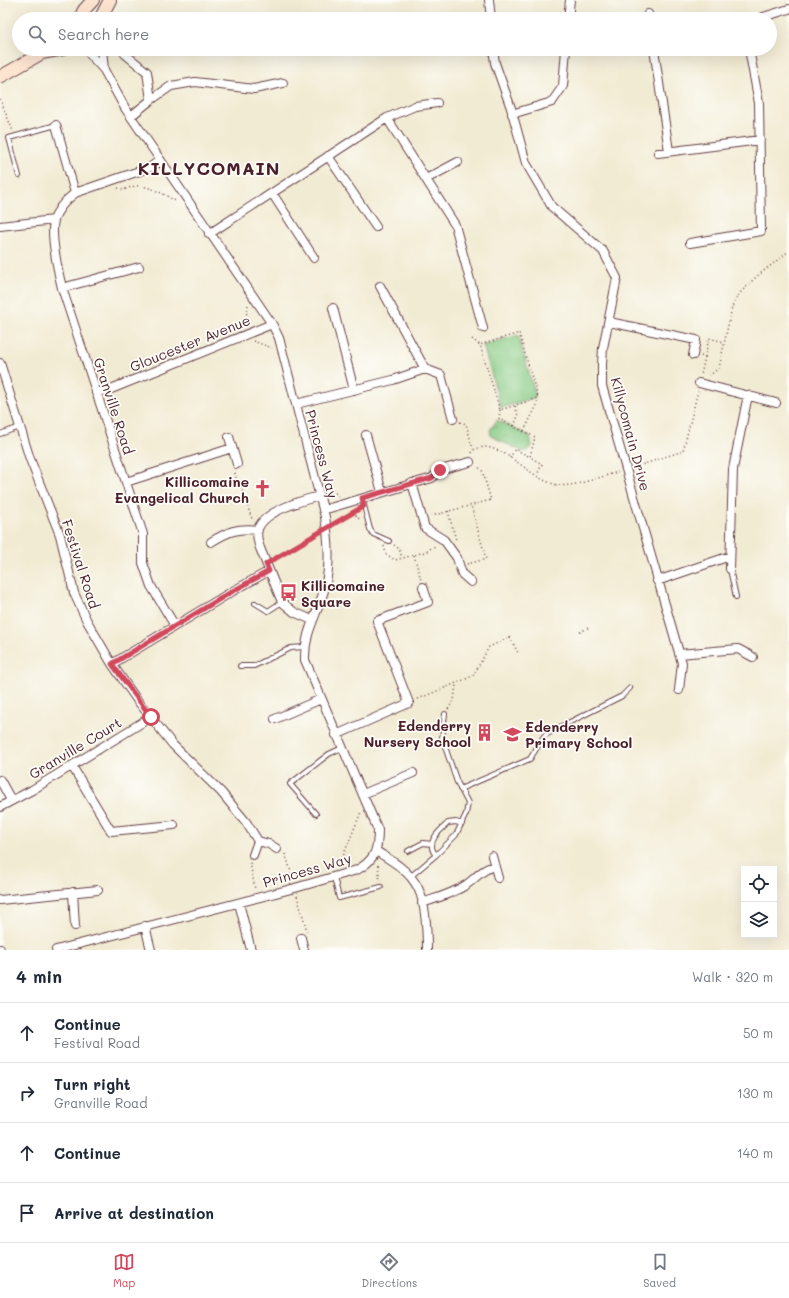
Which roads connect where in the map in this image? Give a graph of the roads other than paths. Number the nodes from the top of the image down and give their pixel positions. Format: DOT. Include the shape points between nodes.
graph roads {
  1 [pos="93,0"];
  2 [pos="110,0"];
  3 [pos="490,0"];
  4 [pos="570,0"];
  5 [pos="789,9"];
  6 [pos="84,12"];
  7 [pos="104,12"];
  8 [pos="491,12"];
  9 [pos="569,12"];
  10 [pos="777,13"];
  11 [pos="36,56"];
  12 [pos="91,56"];
  13 [pos="103,56"];
  14 [pos="127,56"];
  15 [pos="494,56"];
  16 [pos="565,56"];
  17 [pos="655,56"];
  18 [pos="750,56"];
  19 [pos="104,70"];
  20 [pos="0,77"];
  21 [pos="283,83"];
  22 [pos="150,100"];
  23 [pos="437,103"];
  24 [pos="512,114"];
  25 [pos="131,116"];
  26 [pos="386,118"];
  27 [pos="56,124"];
  28 [pos="760,140"];
  29 [pos="669,151"];
  30 [pos="658,153"];
  31 [pos="328,156"];
  32 [pos="160,160"];
  33 [pos="458,162"];
  34 [pos="19,176"];
  35 [pos="426,179"];
  36 [pos="75,193"];
  37 [pos="272,193"];
  38 [pos="54,220"];
  39 [pos="0,226"];
  40 [pos="376,227"];
  41 [pos="209,234"];
  42 [pos="690,243"];
  43 [pos="314,258"];
  44 [pos="138,267"];
  45 [pos="380,286"];
  46 [pos="62,288"];
  47 [pos="333,308"];
  48 [pos="609,322"];
  49 [pos="272,324"];
  50 [pos="483,328"];
  51 [pos="693,355"];
  52 [pos="0,363"];
  53 [pos="425,369"];
  54 [pos="700,383"];
  55 [pos="354,390"];
  56 [pos="96,393"];
  57 [pos="748,395"];
  58 [pos="776,403"];
  59 [pos="296,404"];
  60 [pos="453,419"];
  61 [pos="20,427"];
  62 [pos="0,434"];
  63 [pos="366,435"];
  64 [pos="229,437"];
  65 [pos="232,448"];
  66 [pos="470,462"];
  67 [pos="237,464"];
  68 [pos="126,482"];
  69 [pos="412,483"];
  70 [pos="382,492"];
  71 [pos="320,496"];
  72 [pos="363,502"];
  73 [pos="323,510"];
  74 [pos="260,526"];
  75 [pos="389,541"];
  76 [pos="211,542"];
  77 [pos="730,556"];
  78 [pos="267,567"];
  79 [pos="730,570"];
  80 [pos="657,581"];
  81 [pos="471,582"];
  82 [pos="423,587"];
  83 [pos="736,597"];
  84 [pos="282,602"];
  85 [pos="255,603"];
  86 [pos="312,620"];
  87 [pos="175,626"];
  88 [pos="304,646"];
  89 [pos="679,654"];
  90 [pos="753,657"];
  91 [pos="112,664"];
  92 [pos="240,666"];
  93 [pos="630,688"];
  94 [pos="679,690"];
  95 [pos="321,699"];
  96 [pos="445,714"];
  97 [pos="151,717"];
  98 [pos="275,719"];
  99 [pos="336,735"];
  100 [pos="342,748"];
  101 [pos="72,766"];
  102 [pos="412,773"];
  103 [pos="0,780"];
  104 [pos="460,789"];
  105 [pos="363,794"];
  106 [pos="11,800"];
  107 [pos="0,807"];
  108 [pos="316,814"];
  109 [pos="462,824"];
  110 [pos="174,825"];
  111 [pos="258,841"];
  112 [pos="432,844"];
  113 [pos="277,849"];
  114 [pos="376,851"];
  115 [pos="408,851"];
  116 [pos="253,855"];
  117 [pos="436,855"];
  118 [pos="492,856"];
  119 [pos="494,866"];
  120 [pos="337,876"];
  121 [pos="410,877"];
  122 [pos="498,878"];
  123 [pos="381,887"];
  124 [pos="98,890"];
  125 [pos="73,892"];
  126 [pos="0,900"];
  127 [pos="239,903"];
  128 [pos="422,903"];
  129 [pos="75,926"];
  130 [pos="145,926"];
  131 [pos="301,938"];
  132 [pos="56,950"];
  133 [pos="151,950"];
  134 [pos="251,950"];
  135 [pos="304,950"];
  136 [pos="427,950"];
  1 -- 6 [label="street"];
  2 -- 7 [label="street"];
  3 -- 8 [label="street"];
  4 -- 9 [label="street"];
  5 -- 10 [label="street"];
  11 -- 20 [label="street"];
  12 -- 19 [label="street, Princess Way"];
  13 -- 19 [label="street, Princess Way"];
  14 -- 22 [label="street" via="147,72"];
  15 -- 24 [label="street, Killycomain Drive"];
  16 -- 24 [label="street" via="563,86 552,102"];
  17 -- 29 [label="street"];
  18 -- 28 [label="street" via="759,103"];
  19 -- 25 [label="street, Princess Way"];
  21 -- 22 [label="street" via="254,89 195,82 171,86"];
  22 -- 25 [label="street"];
  23 -- 26 [label="street" via="415,106"];
  24 -- 48 [label="street, Killycomain Drive" via="526,163 552,207 603,251 617,278"];
  25 -- 32 [label="street, Princess Way"];
  26 -- 31 [label="street"];
  26 -- 35 [label="street"];
  27 -- 34 [label="lane" via="9,138"];
  27 -- 36 [label="street"];
  28 -- 29 [label="street"];
  28 -- 42 [label="street" via="762,231"];
  29 -- 30 [label="street"];
  31 -- 37 [label="street"];
  31 -- 40 [label="street"];
  32 -- 36 [label="street" via="151,167"];
  32 -- 41 [label="street, Princess Way"];
  33 -- 35 [label="street"];
  35 -- 50 [label="street" via="455,225"];
  36 -- 38 [label="street" via="66,200"];
  37 -- 41 [label="street"];
  37 -- 43 [label="street"];
  38 -- 39 [label="street"];
  38 -- 46 [label="street, Granville Road" via="56,263"];
  41 -- 49 [label="street, Princess Way"];
  44 -- 46 [label="street"];
  45 -- 53 [label="street"];
  46 -- 56 [label="street, Granville Road"];
  47 -- 55 [label="street"];
  48 -- 51 [label="street" via="696,340"];
  48 -- 80 [label="street, Killycomain Drive" via="603,348 602,386"];
  49 -- 56 [label="street, Gloucester Avenue"];
  49 -- 59 [label="street, Princess Way" via="279,338"];
  52 -- 61 [label="street, Festival Road"];
  53 -- 55 [label="street"];
  53 -- 60 [label="street" via="441,375"];
  54 -- 57 [label="street"];
  55 -- 59 [label="street"];
  56 -- 68 [label="street, Granville Road"];
  57 -- 58 [label="street"];
  57 -- 77 [label="street" via="733,469"];
  59 -- 71 [label="street, Princess Way"];
  61 -- 62 [label="lane"];
  61 -- 91 [label="street, Festival Road" via="60,535 74,593"];
  63 -- 70 [label="street"];
  64 -- 65 [label="street"];
  65 -- 67 [label="street"];
  65 -- 68 [label="street"];
  66 -- 69 [label="street" via="440,470 432,478"];
  68 -- 87 [label="street, Granville Road" via="143,534 143,563 148,578"];
  69 -- 70 [label="street"];
  69 -- 81 [label="street" via="425,528 444,540 457,558 462,574"];
  70 -- 72 [label="street"];
  71 -- 73 [label="street, Princess Way"];
  71 -- 74 [label="street" via="302,500 268,516"];
  72 -- 73 [label="street"];
  72 -- 75 [label="lane" via="373,534"];
  73 -- 86 [label="street, Princess Way" via="327,528 328,571"];
  74 -- 76 [label="street" via="227,532"];
  74 -- 78 [label="street" via="257,539"];
  77 -- 79 [label="street"];
  77 -- 80 [label="street"];
  78 -- 84 [label="street"];
  78 -- 87 [label="street"];
  79 -- 83 [label="lane"];
  80 -- 89 [label="street, Killycomain Drive"];
  82 -- 99 [label="street" via="428,602 377,621 408,703"];
  84 -- 85 [label="lane" via="268,611"];
  84 -- 86 [label="street" via="294,612"];
  86 -- 88 [label="street, Princess Way"];
  87 -- 91 [label="street"];
  88 -- 92 [label="lane" via="291,648 254,666"];
  88 -- 95 [label="street, Princess Way" via="305,660"];
  89 -- 90 [label="street" via="738,649"];
  89 -- 94 [label="street, Killycomain Drive" via="682,664"];
  91 -- 97 [label="street, Festival Road"];
  93 -- 104 [label="lane" via="622,696 544,736 530,759"];
  95 -- 98 [label="street"];
  95 -- 99 [label="street, Princess Way"];
  96 -- 104 [label="lane" via="442,738"];
  97 -- 101 [label="street, Granville Court"];
  97 -- 111 [label="street, Festival Road" via="174,745 221,792"];
  99 -- 100 [label="street, Princess Way"];
  100 -- 105 [label="street, Princess Way"];
  100 -- 108 [label="lane" via="329,754 290,784"];
  101 -- 106 [label="street, Granville Court"];
  101 -- 110 [label="street" via="112,831"];
  102 -- 105 [label="street"];
  103 -- 106 [label="street"];
  104 -- 109 [label="lane" via="468,803"];
  105 -- 114 [label="street, Princess Way" via="378,830"];
  106 -- 107 [label="street, Granville Court"];
  109 -- 112 [label="lane" via="448,823"];
  109 -- 117 [label="lane" via="456,835"];
  111 -- 113 [label="street"];
  111 -- 116 [label="street"];
  112 -- 115 [label="lane" via="423,843"];
  112 -- 117 [label="lane"];
  114 -- 120 [label="street, Princess Way" via="366,865"];
  114 -- 121 [label="street" via="396,863"];
  117 -- 121 [label="lane"];
  118 -- 119 [label="street"];
  119 -- 122 [label="street"];
  119 -- 128 [label="street" via="485,869 447,895"];
  120 -- 123 [label="lane" via="339,898"];
  120 -- 127 [label="street, Princess Way"];
  121 -- 128 [label="street" via="418,888"];
  124 -- 125 [label="street"];
  125 -- 126 [label="street"];
  125 -- 129 [label="street"];
  127 -- 130 [label="street, Princess Way"];
  127 -- 134 [label="street"];
  128 -- 136 [label="street" via="427,929"];
  130 -- 132 [label="street, Princess Way"];
  130 -- 133 [label="street"];
  131 -- 135 [label="street"];
}
